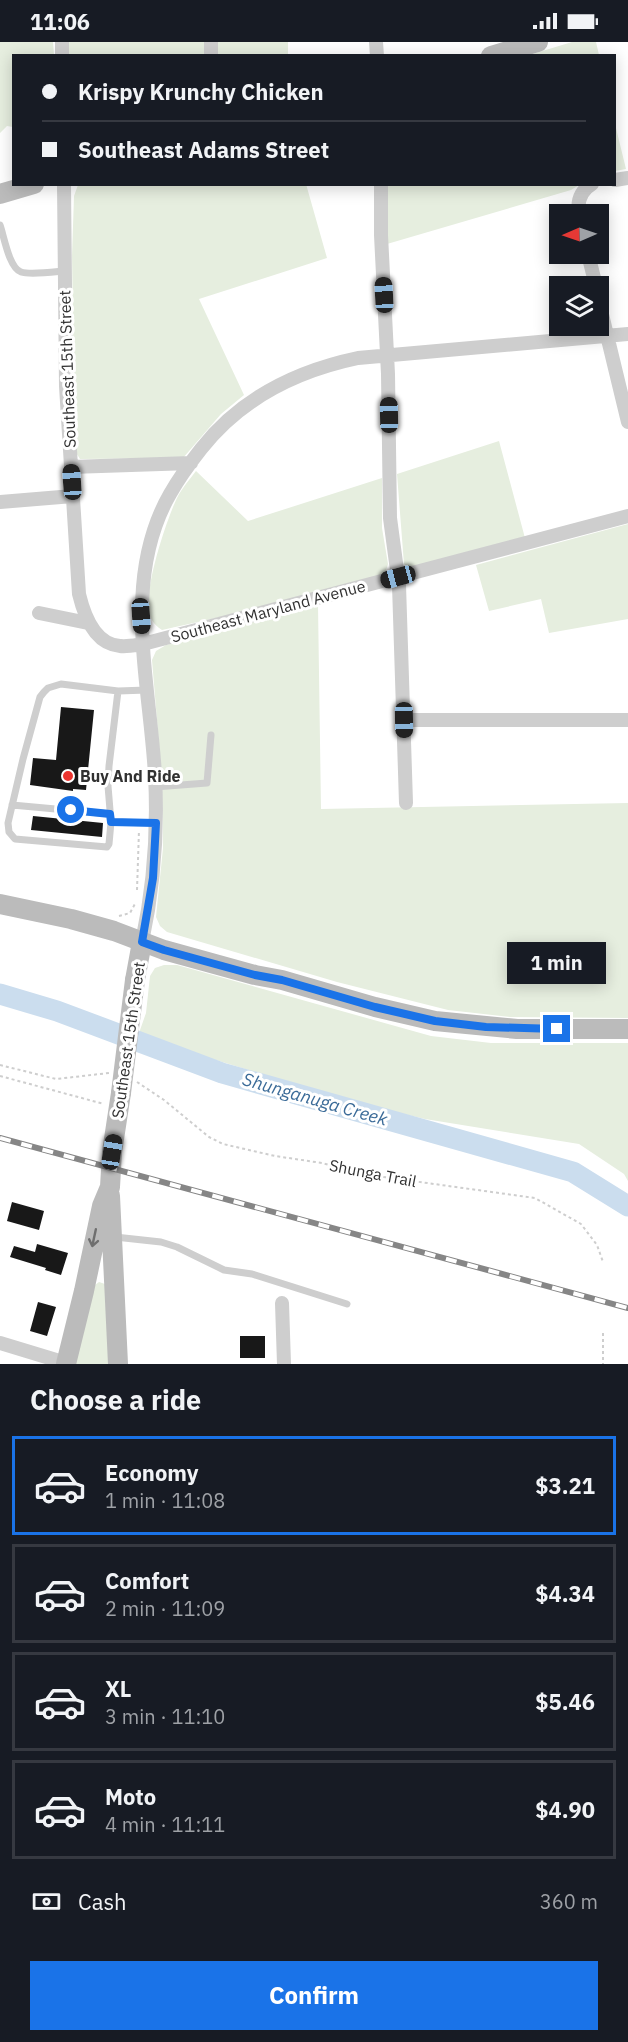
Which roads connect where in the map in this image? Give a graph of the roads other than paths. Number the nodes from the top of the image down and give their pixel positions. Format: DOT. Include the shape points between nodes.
graph roads {
  1 [pos="538,42"];
  2 [pos="498,54"];
  3 [pos="27,186"];
  4 [pos="64,186"];
  5 [pos="381,186"];
  6 [pos="587,188"];
  7 [pos="0,194"];
  8 [pos="579,204"];
  9 [pos="0,225"];
  10 [pos="64,271"];
  11 [pos="628,334"];
  12 [pos="609,335"];
  13 [pos="596,336"];
  14 [pos="607,336"];
  15 [pos="387,355"];
  16 [pos="628,422"];
  17 [pos="191,463"];
  18 [pos="71,467"];
  19 [pos="73,496"];
  20 [pos="0,502"];
  21 [pos="628,516"];
  22 [pos="398,577"];
  23 [pos="39,613"];
  24 [pos="88,623"];
  25 [pos="143,644"];
  26 [pos="147,690"];
  27 [pos="118,691"];
  28 [pos="404,720"];
  29 [pos="628,720"];
  30 [pos="211,735"];
  31 [pos="155,787"];
  32 [pos="406,804"];
  33 [pos="12,805"];
  34 [pos="111,818"];
  35 [pos="156,823"];
  36 [pos="0,904"];
  37 [pos="142,942"];
  38 [pos="628,1029"];
  39 [pos="110,1187"];
  40 [pos="112,1237"];
  41 [pos="114,1269"];
  42 [pos="84,1291"];
  43 [pos="282,1303"];
  44 [pos="347,1304"];
  45 [pos="0,1343"];
  46 [pos="66,1363"];
  47 [pos="118,1364"];
  48 [pos="284,1364"];
  1 -- 2 [label="street"];
  3 -- 7 [label="street"];
  4 -- 10 [label="street, Southeast 15th Street"];
  5 -- 15 [label="street"];
  6 -- 8 [label="street"];
  9 -- 10 [label="lane" via="16,270"];
  10 -- 18 [label="street, Southeast 15th Street"];
  11 -- 12 [label="street, Southeast 15th Street"];
  13 -- 15 [label="street, Southeast 15th Street"];
  14 -- 16 [label="street"];
  15 -- 17 [label="street, Southeast 15th Street" via="333,363 271,388 222,424"];
  15 -- 22 [label="street" via="390,518"];
  17 -- 18 [label="street"];
  17 -- 25 [label="street, Southeast 15th Street" via="169,494 151,541 142,592"];
  18 -- 19 [label="street, Southeast 15th Street"];
  19 -- 20 [label="street"];
  19 -- 24 [label="street, Southeast 15th Street" via="79,594"];
  21 -- 22 [label="street, Southeast Maryland Avenue"];
  22 -- 25 [label="street, Southeast Maryland Avenue"];
  22 -- 28 [label="street"];
  23 -- 24 [label="street"];
  24 -- 25 [label="street, Southeast Maryland Avenue" via="113,645"];
  25 -- 26 [label="street, Southeast 15th Street"];
  26 -- 27 [label="lane"];
  26 -- 31 [label="street, Southeast 15th Street"];
  27 -- 33 [label="lane" via="61,684 40,696"];
  27 -- 34 [label="lane" via="109,766"];
  28 -- 29 [label="street"];
  28 -- 32 [label="street"];
  30 -- 31 [label="lane" via="207,783"];
  31 -- 35 [label="street, Southeast 15th Street"];
  33 -- 34 [label="lane"];
  33 -- 34 [label="lane" via="8,828 15,839 107,847"];
  34 -- 35 [label="lane"];
  35 -- 37 [label="street, Southeast 15th Street" via="153,878"];
  36 -- 37 [label="street" via="71,919"];
  37 -- 38 [label="street" via="435,1021 518,1029"];
  37 -- 39 [label="street, Southeast 15th Street, bridge"];
  39 -- 40 [label="street"];
  39 -- 42 [label="street, Southeast 15th Street, one-way" via="102,1206"];
  40 -- 41 [label="street"];
  40 -- 44 [label="lane" via="161,1242 224,1270 252,1274"];
  41 -- 42 [label="street" via="92,1278"];
  41 -- 47 [label="street"];
  42 -- 46 [label="street, Southeast 15th Street"];
  43 -- 48 [label="street"];
  45 -- 46 [label="street"];
}
